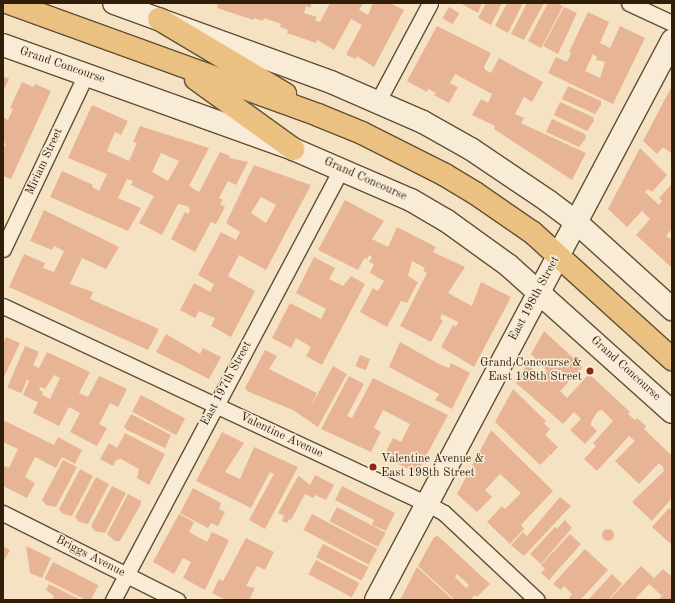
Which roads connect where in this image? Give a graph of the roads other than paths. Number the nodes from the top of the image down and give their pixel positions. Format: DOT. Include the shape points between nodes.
graph roads {
  1 [pos="9,3"];
  2 [pos="114,3"];
  3 [pos="430,3"];
  4 [pos="629,3"];
  5 [pos="159,19"];
  6 [pos="672,23"];
  7 [pos="672,41"];
  8 [pos="3,45"];
  9 [pos="174,63"];
  10 [pos="86,74"];
  11 [pos="378,101"];
  12 [pos="318,115"];
  13 [pos="293,149"];
  14 [pos="342,168"];
  15 [pos="576,222"];
  16 [pos="3,250"];
  17 [pos="558,255"];
  18 [pos="540,291"];
  19 [pos="3,306"];
  20 [pos="672,309"];
  21 [pos="672,359"];
  22 [pos="216,406"];
  23 [pos="672,412"];
  24 [pos="428,504"];
  25 [pos="3,513"];
  26 [pos="126,575"];
  27 [pos="113,600"];
  28 [pos="177,600"];
  29 [pos="376,600"];
  30 [pos="537,600"];
  1 -- 9 [label="main road"];
  2 -- 5 [label="street"];
  3 -- 11 [label="street"];
  4 -- 6 [label="street"];
  5 -- 11 [label="street"];
  5 -- 12 [label="main road" via="247,69"];
  7 -- 15 [label="street, East 198th Street"];
  8 -- 10 [label="street, Grand Concourse"];
  9 -- 12 [label="main road"];
  9 -- 13 [label="main road"];
  10 -- 13 [label="street, Grand Concourse"];
  10 -- 16 [label="street, Miriam Street"];
  11 -- 15 [label="street" via="471,149"];
  12 -- 17 [label="main road" via="404,153 476,193 533,233"];
  13 -- 14 [label="street, Grand Concourse"];
  14 -- 18 [label="street, Grand Concourse" via="411,200 447,221"];
  14 -- 22 [label="street, East 197th Street"];
  15 -- 17 [label="street, East 198th Street"];
  15 -- 20 [label="street"];
  17 -- 18 [label="street, East 198th Street"];
  17 -- 21 [label="main road"];
  18 -- 23 [label="street, Grand Concourse"];
  18 -- 24 [label="street, East 198th Street"];
  19 -- 22 [label="street, Valentine Avenue"];
  22 -- 24 [label="street, Valentine Avenue"];
  22 -- 26 [label="street, East 197th Street"];
  24 -- 29 [label="street, East 198th Street"];
  24 -- 30 [label="street, Valentine Avenue" via="444,513"];
  25 -- 26 [label="street, Briggs Avenue"];
  26 -- 27 [label="street, East 197th Street"];
  26 -- 28 [label="street, Briggs Avenue"];
}
